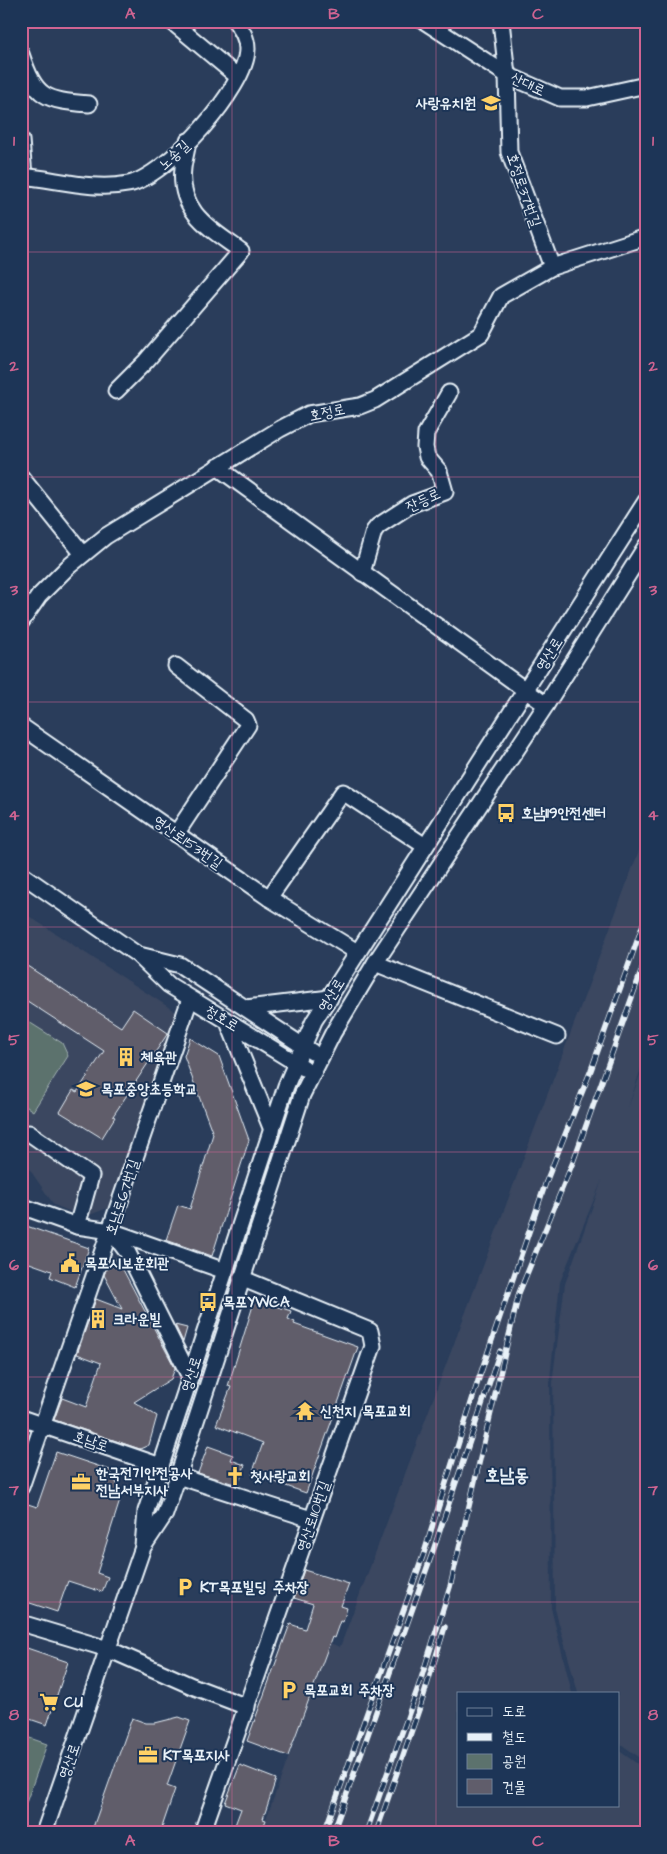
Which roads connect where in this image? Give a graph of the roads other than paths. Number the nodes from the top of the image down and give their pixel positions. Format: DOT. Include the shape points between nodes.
graph roads {
  1 [pos="171,21"];
  2 [pos="235,21"];
  3 [pos="424,21"];
  4 [pos="501,21"];
  5 [pos="21,54"];
  6 [pos="507,75"];
  7 [pos="238,77"];
  8 [pos="646,85"];
  9 [pos="89,104"];
  10 [pos="21,140"];
  11 [pos="188,141"];
  12 [pos="22,176"];
  13 [pos="646,237"];
  14 [pos="552,267"];
  15 [pos="116,392"];
  16 [pos="449,393"];
  17 [pos="217,467"];
  18 [pos="21,477"];
  19 [pos="646,501"];
  20 [pos="646,546"];
  21 [pos="83,554"];
  22 [pos="362,573"];
  23 [pos="21,622"];
  24 [pos="176,666"];
  25 [pos="525,691"];
  26 [pos="546,705"];
  27 [pos="21,726"];
  28 [pos="176,834"];
  29 [pos="425,846"];
  30 [pos="21,874"];
  31 [pos="269,898"];
  32 [pos="357,952"];
  33 [pos="138,955"];
  34 [pos="376,963"];
  35 [pos="330,998"];
  36 [pos="190,999"];
  37 [pos="246,1008"];
  38 [pos="228,1022"];
  39 [pos="557,1036"];
  40 [pos="304,1046"];
  41 [pos="321,1057"];
  42 [pos="296,1063"];
  43 [pos="313,1073"];
  44 [pos="272,1130"];
  45 [pos="29,1133"];
  46 [pos="21,1206"];
  47 [pos="77,1226"];
  48 [pos="111,1231"];
  49 [pos="225,1271"];
  50 [pos="241,1278"];
  51 [pos="190,1377"];
  52 [pos="21,1418"];
  53 [pos="43,1424"];
  54 [pos="161,1466"];
  55 [pos="178,1476"];
  56 [pos="21,1487"];
  57 [pos="311,1519"];
  58 [pos="143,1547"];
  59 [pos="21,1623"];
  60 [pos="108,1649"];
  61 [pos="247,1707"];
  62 [pos="44,1833"];
  63 [pos="202,1833"];
  1 -- 7 [label="street"];
  2 -- 7 [label="street, 노송길" via="243,30 247,48"];
  3 -- 6 [label="street, 산대로"];
  4 -- 6 [label="street, 호정로37번길"];
  5 -- 9 [label="street" via="38,91 44,96"];
  6 -- 8 [label="street, 산대로" via="560,98 586,98"];
  6 -- 14 [label="street, 호정로37번길" via="509,152"];
  7 -- 11 [label="street, 노송길" via="227,97"];
  10 -- 12 [label="street"];
  11 -- 12 [label="street, 노송길" via="152,175 128,184 93,186"];
  11 -- 15 [label="street" via="183,178 188,203 201,222 241,251"];
  13 -- 14 [label="street, 호정로"];
  14 -- 17 [label="street, 호정로" via="501,296 481,334 375,400 360,406 309,414"];
  16 -- 22 [label="street, 잔등로" via="426,433 424,447 427,457 439,471 446,492 412,504 386,518 374,531"];
  17 -- 21 [label="street, 호정로" via="106,536"];
  17 -- 22 [label="street"];
  18 -- 21 [label="street"];
  19 -- 25 [label="street, 영산로"];
  20 -- 26 [label="street, 영산로"];
  21 -- 23 [label="street, 호정로" via="39,596"];
  22 -- 25 [label="street"];
  24 -- 28 [label="street" via="246,720 248,725"];
  25 -- 26 [label="street"];
  25 -- 29 [label="street, 영산로"];
  26 -- 34 [label="street, 영산로"];
  27 -- 28 [label="street, 영산로153번길"];
  28 -- 31 [label="street, 영산로153번길"];
  29 -- 31 [label="street" via="343,792"];
  29 -- 32 [label="street, 영산로"];
  30 -- 33 [label="street, 청호로"];
  31 -- 32 [label="street, 영산로153번길"];
  32 -- 35 [label="street, 영산로"];
  33 -- 36 [label="street, 청호로" via="170,986"];
  33 -- 37 [label="street, 청호로" via="180,965"];
  34 -- 39 [label="street"];
  34 -- 41 [label="street, 영산로"];
  35 -- 37 [label="street"];
  35 -- 40 [label="street, 영산로" via="314,1021"];
  36 -- 38 [label="street, 청호로"];
  36 -- 48 [label="street, 호남로67번길"];
  37 -- 40 [label="street, 청호로"];
  38 -- 42 [label="street, 청호로"];
  38 -- 44 [label="street"];
  40 -- 41 [label="street, 청호로"];
  40 -- 42 [label="street, 영산로"];
  41 -- 43 [label="street, 영산로"];
  42 -- 43 [label="street, 청호로"];
  42 -- 44 [label="street, 영산로"];
  43 -- 50 [label="street, 영산로" via="302,1095"];
  44 -- 49 [label="street, 영산로"];
  45 -- 47 [label="street" via="91,1176"];
  46 -- 47 [label="street"];
  47 -- 48 [label="street"];
  48 -- 49 [label="street"];
  48 -- 51 [label="street" via="128,1253"];
  48 -- 53 [label="street, 호남로67번길"];
  49 -- 51 [label="street, 영산로"];
  50 -- 55 [label="street, 영산로"];
  50 -- 57 [label="street, 영산로110번길" via="370,1331 371,1354"];
  51 -- 54 [label="street, 영산로"];
  52 -- 53 [label="street, 호남로"];
  53 -- 54 [label="street, 호남로"];
  53 -- 56 [label="street, 호남로67번길"];
  54 -- 58 [label="street, 영산로" via="146,1511"];
  55 -- 57 [label="street"];
  55 -- 58 [label="street, 영산로" via="164,1514"];
  57 -- 61 [label="street, 영산로110번길"];
  58 -- 60 [label="street, 영산로"];
  59 -- 60 [label="street"];
  60 -- 61 [label="street"];
  60 -- 62 [label="street, 영산로"];
  61 -- 63 [label="street, 영산로110번길"];
}
